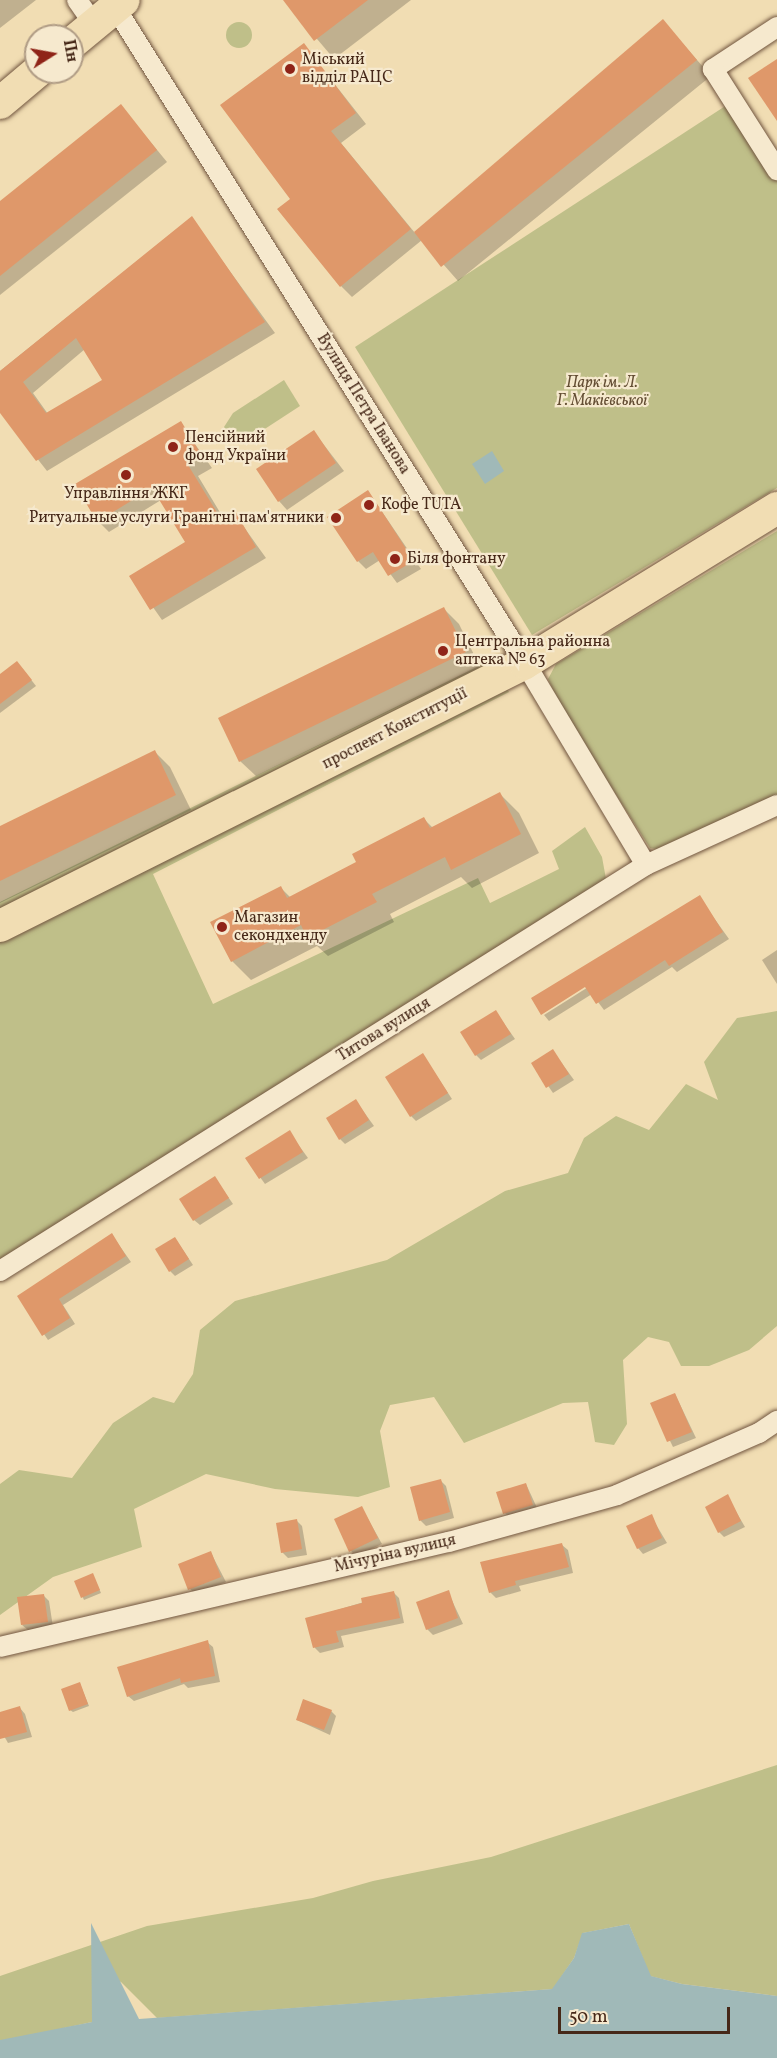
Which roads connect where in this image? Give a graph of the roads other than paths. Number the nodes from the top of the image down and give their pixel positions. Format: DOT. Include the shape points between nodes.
graph roads {
  1 [pos="96,15"];
  2 [pos="777,27"];
  3 [pos="24,83"];
  4 [pos="0,104"];
  5 [pos="777,170"];
  6 [pos="777,508"];
  7 [pos="525,663"];
  8 [pos="777,805"];
  9 [pos="646,865"];
  10 [pos="0,926"];
  11 [pos="0,1270"];
  12 [pos="777,1421"];
  13 [pos="0,1647"];
  1 -- 7 [label="street, Вулиця Петра Іванова"];
  2 -- 5 [label="street" via="712,69"];
  3 -- 4 [label="main road"];
  6 -- 7 [label="main road, проспект Конституції"];
  7 -- 9 [label="street, Вулиця Петра Іванова"];
  7 -- 10 [label="main road, проспект Конституції"];
  8 -- 9 [label="street, Титова вулиця"];
  9 -- 11 [label="street, Титова вулиця"];
  12 -- 13 [label="street, Мічуріна вулиця" via="759,1433 617,1495 449,1542"];
}
